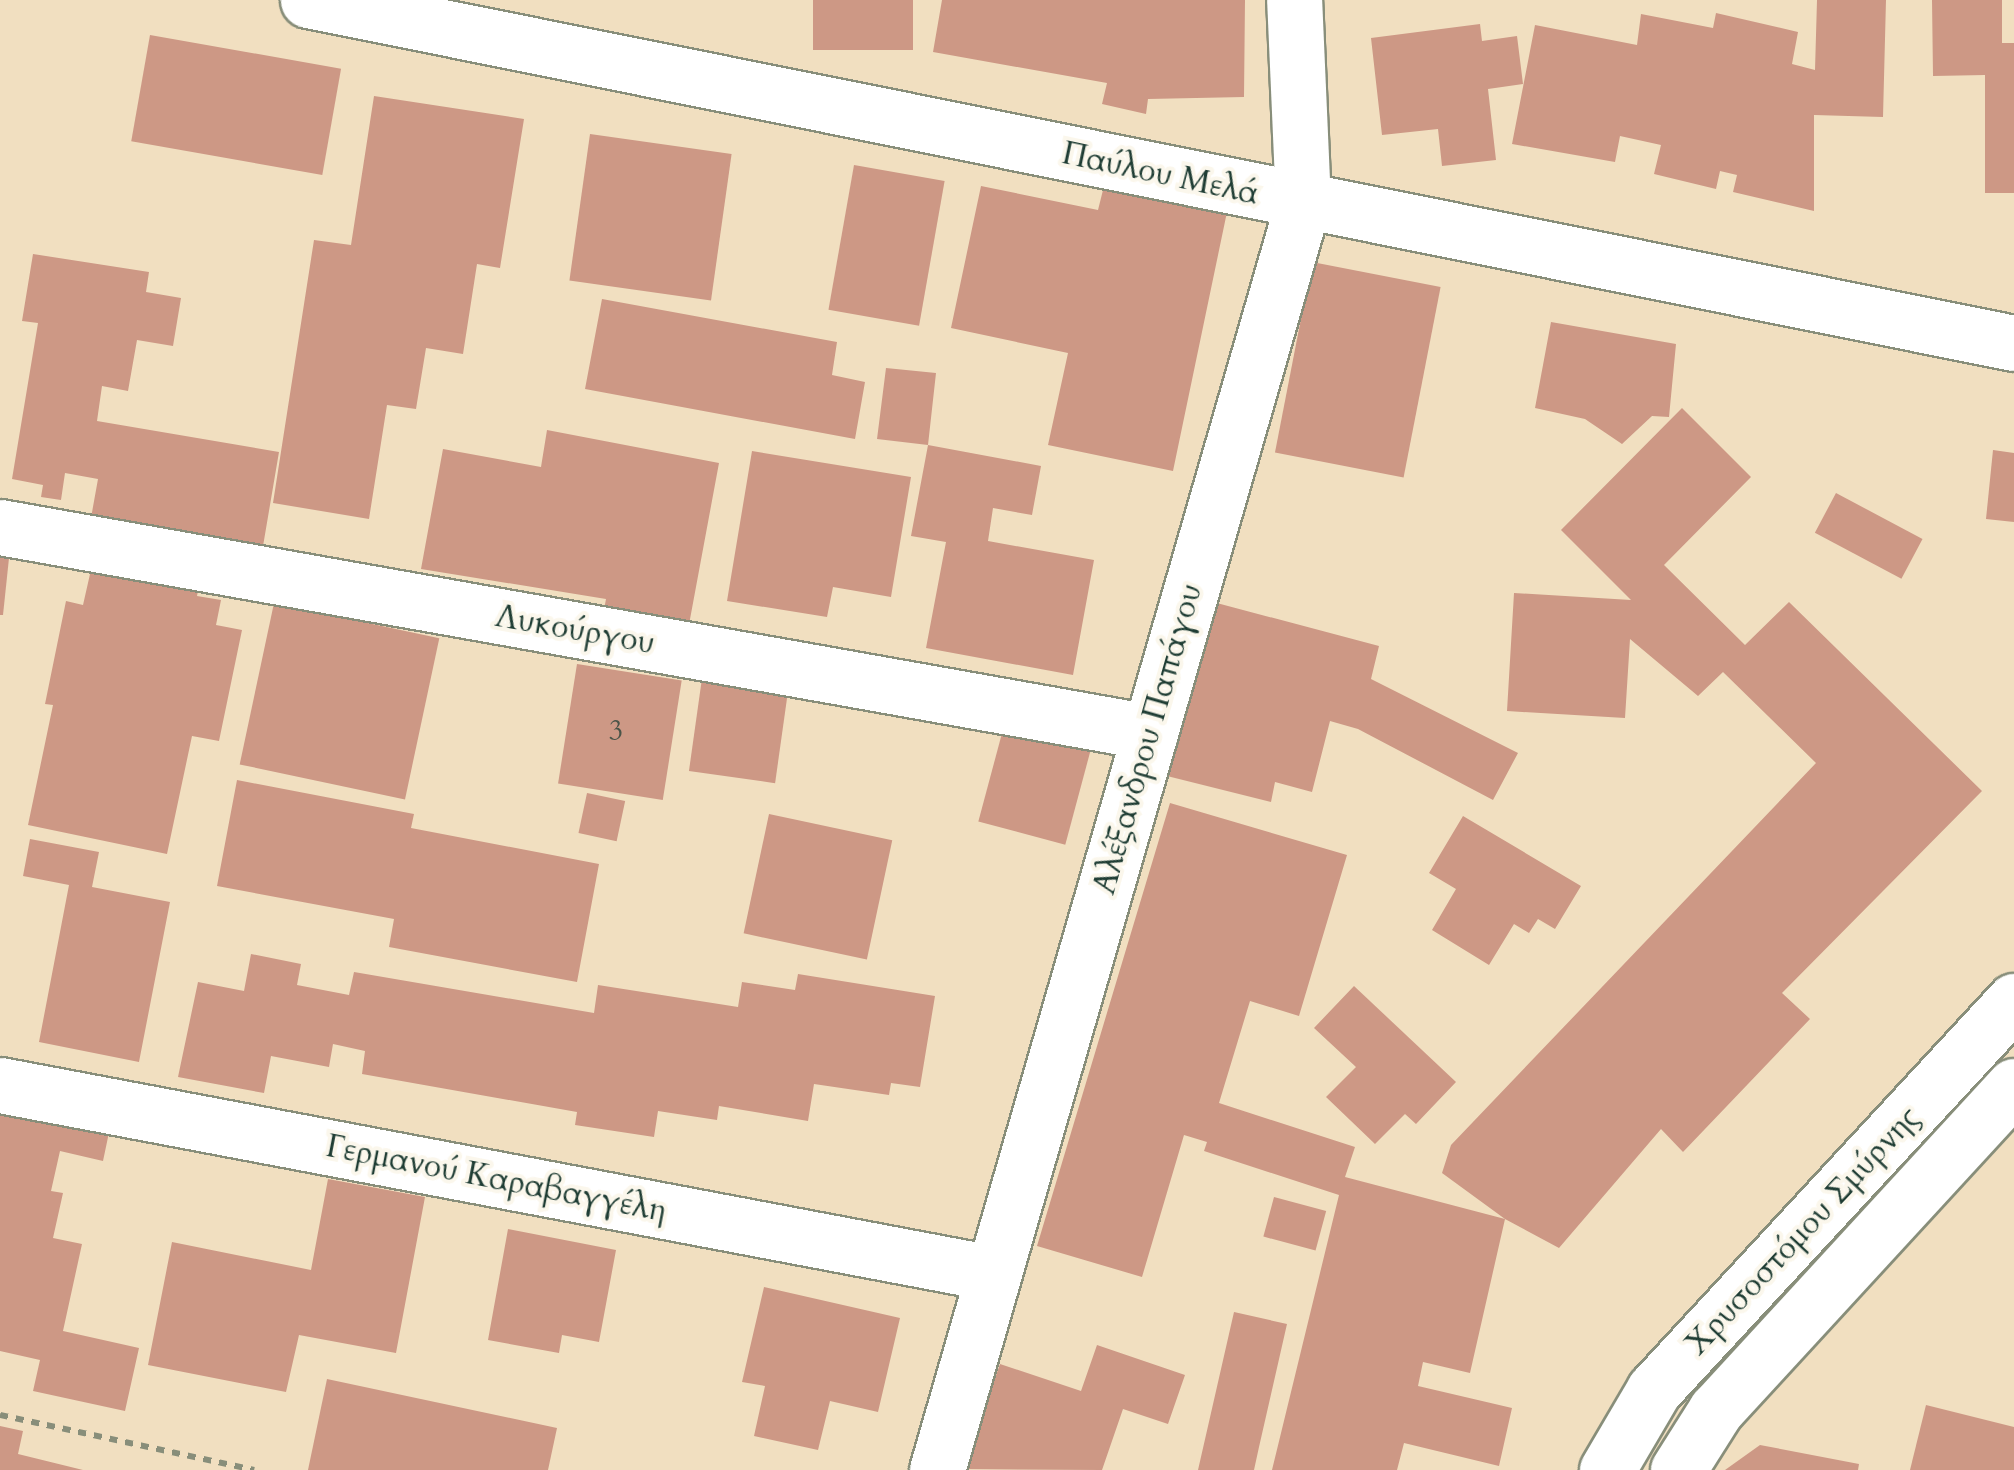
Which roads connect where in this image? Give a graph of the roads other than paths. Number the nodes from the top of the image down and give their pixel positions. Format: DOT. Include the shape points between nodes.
graph roads {
  1 [pos="308,0"];
  2 [pos="1294,0"];
  3 [pos="1303,203"];
  4 [pos="2014,343"];
  5 [pos="0,527"];
  6 [pos="1150,732"];
  7 [pos="2014,1001"];
  8 [pos="1971,1052"];
  9 [pos="0,1086"];
  10 [pos="2013,1088"];
  11 [pos="992,1273"];
  12 [pos="938,1470"];
  13 [pos="1607,1470"];
  14 [pos="1678,1470"];
  1 -- 3 [label="street, Παύλου Μελά"];
  2 -- 3 [label="street, Αλέξανδρου Παπάγου"];
  3 -- 4 [label="street, Παύλου Μελά"];
  3 -- 6 [label="street, Αλέξανδρου Παπάγου"];
  5 -- 6 [label="street, Λυκούργου"];
  6 -- 11 [label="street, Αλέξανδρου Παπάγου"];
  7 -- 8 [label="street, Χρυσοστόμου Σμύρνης"];
  8 -- 10 [label="street"];
  8 -- 13 [label="street, Χρυσοστόμου Σμύρνης" via="1654,1390"];
  9 -- 11 [label="street, Γερμανού Καραβαγγέλη"];
  10 -- 14 [label="street, Χρυσοστόμου Σμύρνης" via="1716,1410"];
  11 -- 12 [label="street, Αλέξανδρου Παπάγου"];
}
